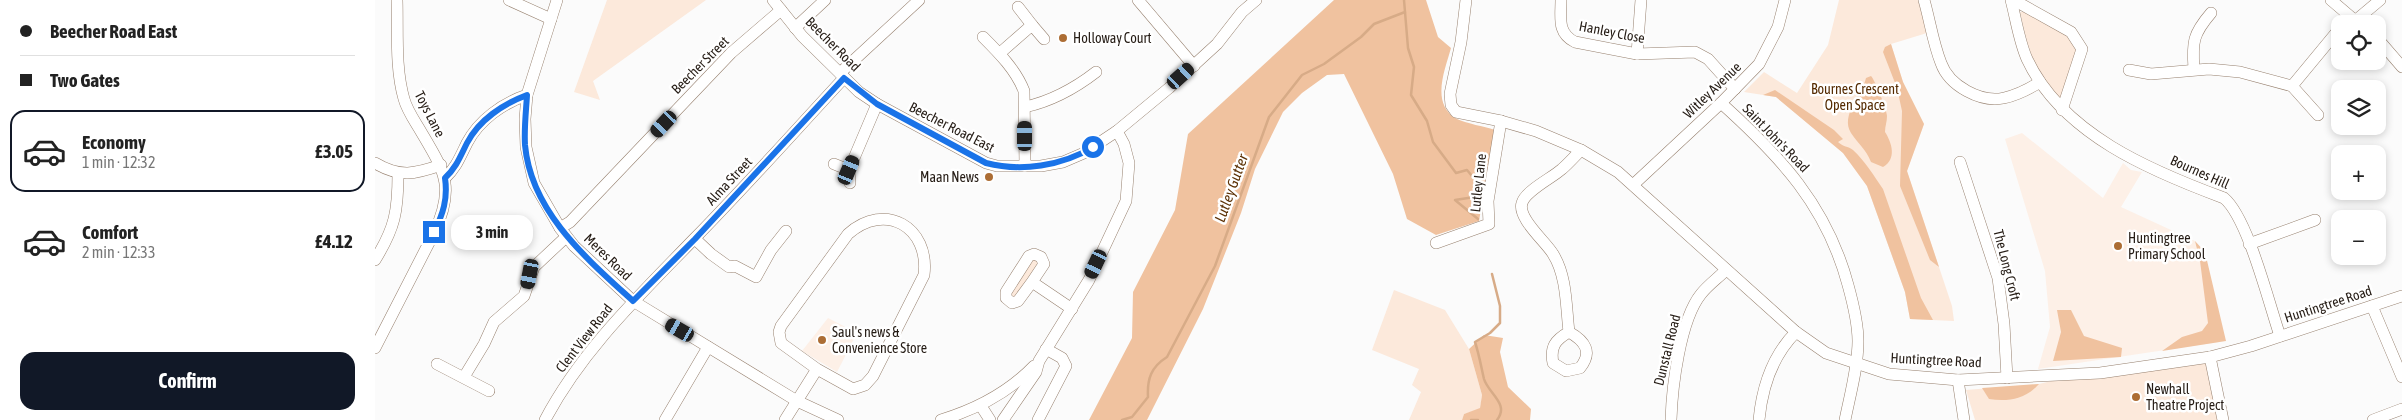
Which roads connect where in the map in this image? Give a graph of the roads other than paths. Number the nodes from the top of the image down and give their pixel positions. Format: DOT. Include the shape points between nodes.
graph roads {
  1 [pos="397,0"];
  2 [pos="509,0"];
  3 [pos="557,0"];
  4 [pos="773,0"];
  5 [pos="825,0"];
  6 [pos="919,0"];
  7 [pos="1138,0"];
  8 [pos="1256,0"];
  9 [pos="1466,0"];
  10 [pos="1561,0"];
  11 [pos="1641,0"];
  12 [pos="1785,0"];
  13 [pos="1924,0"];
  14 [pos="2331,0"];
  15 [pos="2380,0"];
  16 [pos="2012,1"];
  17 [pos="1018,6"];
  18 [pos="781,10"];
  19 [pos="2211,13"];
  20 [pos="2345,15"];
  21 [pos="2360,15"];
  22 [pos="551,19"];
  23 [pos="1032,25"];
  24 [pos="795,28"];
  25 [pos="983,37"];
  26 [pos="1044,39"];
  27 [pos="2331,39"];
  28 [pos="2386,48"];
  29 [pos="1000,53"];
  30 [pos="1637,54"];
  31 [pos="1194,66"];
  32 [pos="2402,67"];
  33 [pos="2194,69"];
  34 [pos="2129,70"];
  35 [pos="1096,72"];
  36 [pos="842,76"];
  37 [pos="2040,82"];
  38 [pos="2292,86"];
  39 [pos="1735,89"];
  40 [pos="527,95"];
  41 [pos="1721,103"];
  42 [pos="877,104"];
  43 [pos="1025,107"];
  44 [pos="2062,110"];
  45 [pos="2318,115"];
  46 [pos="1501,121"];
  47 [pos="1117,131"];
  48 [pos="1581,150"];
  49 [pos="1960,162"];
  50 [pos="375,163"];
  51 [pos="834,164"];
  52 [pos="441,165"];
  53 [pos="1025,166"];
  54 [pos="849,170"];
  55 [pos="398,174"];
  56 [pos="445,178"];
  57 [pos="850,183"];
  58 [pos="1634,184"];
  59 [pos="2315,220"];
  60 [pos="786,231"];
  61 [pos="563,233"];
  62 [pos="695,239"];
  63 [pos="1436,243"];
  64 [pos="2249,244"];
  65 [pos="375,260"];
  66 [pos="1726,270"];
  67 [pos="1032,282"];
  68 [pos="2402,296"];
  69 [pos="633,301"];
  70 [pos="2372,306"];
  71 [pos="1072,308"];
  72 [pos="1569,332"];
  73 [pos="1796,332"];
  74 [pos="2280,336"];
  75 [pos="376,344"];
  76 [pos="708,347"];
  77 [pos="1046,349"];
  78 [pos="2210,356"];
  79 [pos="1039,361"];
  80 [pos="437,364"];
  81 [pos="1855,364"];
  82 [pos="817,369"];
  83 [pos="464,377"];
  84 [pos="2402,377"];
  85 [pos="2007,378"];
  86 [pos="1958,380"];
  87 [pos="489,390"];
  88 [pos="797,401"];
  89 [pos="981,406"];
  90 [pos="2402,410"];
  91 [pos="545,420"];
  92 [pos="665,420"];
  93 [pos="785,420"];
  94 [pos="838,420"];
  95 [pos="941,420"];
  96 [pos="990,420"];
  97 [pos="1003,420"];
  98 [pos="1038,420"];
  99 [pos="1671,420"];
  100 [pos="1759,420"];
  101 [pos="1845,420"];
  102 [pos="1964,420"];
  103 [pos="2223,420"];
  104 [pos="2373,420"];
  1 -- 52 [label="street, Toys Lane" via="404,100"];
  2 -- 22 [label="street"];
  3 -- 22 [label="street, Meres Road"];
  4 -- 18 [label="street, Beecher Road"];
  5 -- 24 [label="street"];
  6 -- 36 [label="street, Alma Street"];
  7 -- 31 [label="street"];
  8 -- 31 [label="street, Beecher Road East"];
  9 -- 46 [label="street, Huntingtree Road" via="1450,100 1453,109 1467,115"];
  10 -- 30 [label="street, Hanley Close" via="1560,24 1567,38"];
  11 -- 30 [label="street"];
  12 -- 39 [label="street, Witley Avenue" via="1770,46 1759,64"];
  13 -- 37 [label="street" via="1941,65 1959,86 1974,94 2002,99"];
  14 -- 20 [label="street"];
  15 -- 21 [label="street"];
  16 -- 37 [label="street, Bournes Hill" via="2026,57"];
  16 -- 44 [label="street, Bournes Hill" via="2071,32 2082,49"];
  17 -- 23 [label="street"];
  18 -- 24 [label="street, Beecher Road"];
  18 -- 61 [label="street, Beecher Street" via="731,53"];
  19 -- 33 [label="street" via="2197,29 2192,46"];
  22 -- 40 [label="street, Meres Road"];
  23 -- 26 [label="street"];
  23 -- 29 [label="street"];
  24 -- 36 [label="street, Beecher Road"];
  25 -- 29 [label="street"];
  27 -- 38 [label="street"];
  28 -- 32 [label="street"];
  29 -- 43 [label="street" via="1020,79"];
  30 -- 39 [label="street, Hanley Close" via="1695,52 1708,59"];
  31 -- 47 [label="street, Beecher Road East"];
  33 -- 34 [label="street" via="2151,74"];
  33 -- 38 [label="street" via="2240,72"];
  35 -- 43 [label="street" via="1059,96"];
  36 -- 42 [label="street, Beecher Road"];
  36 -- 62 [label="street, Alma Street"];
  37 -- 44 [label="street, Bournes Hill"];
  38 -- 45 [label="street"];
  39 -- 41 [label="street, Witley Avenue"];
  40 -- 56 [label="street" via="511,101 479,127 468,141 455,169"];
  40 -- 61 [label="street, Meres Road" via="525,147 532,174 537,189"];
  41 -- 58 [label="street, Witley Avenue"];
  41 -- 81 [label="street, Saint John's Road" via="1786,166 1803,188 1835,244 1855,315 1858,342"];
  42 -- 53 [label="street, Beecher Road East" via="986,163"];
  42 -- 54 [label="street"];
  43 -- 53 [label="street"];
  44 -- 64 [label="street, Bournes Hill" via="2139,162 2225,198 2237,213"];
  46 -- 48 [label="street, Huntingtree Road" via="1536,131"];
  46 -- 63 [label="street, Lutley Lane" via="1488,201 1489,224"];
  47 -- 53 [label="street, Beecher Road East" via="1084,153 1063,162"];
  47 -- 71 [label="street" via="1129,163 1126,201 1089,280"];
  48 -- 58 [label="street, Huntingtree Road"];
  48 -- 72 [label="street" via="1563,169 1529,193 1521,207 1525,219 1558,262"];
  49 -- 85 [label="street, The Long Croft" via="1998,278"];
  50 -- 55 [label="street"];
  51 -- 54 [label="street"];
  52 -- 55 [label="street" via="422,172"];
  52 -- 56 [label="street, Toys Lane"];
  54 -- 57 [label="street"];
  55 -- 65 [label="street" via="394,224"];
  56 -- 75 [label="street, Toys Lane" via="443,214"];
  58 -- 66 [label="street, Huntingtree Road"];
  59 -- 64 [label="street"];
  60 -- 62 [label="street" via="756,277 729,266"];
  61 -- 69 [label="street, Meres Road"];
  61 -- 83 [label="street, Beecher Street" via="534,267 524,296 494,322"];
  62 -- 69 [label="street, Alma Street"];
  64 -- 74 [label="street, Bournes Hill"];
  66 -- 73 [label="street, Huntingtree Road"];
  66 -- 99 [label="street, Dunstall Road" via="1701,294 1689,318 1672,396"];
  67 -- 71 [label="street"];
  68 -- 70 [label="street, Huntingtree Road"];
  69 -- 76 [label="street, Meres Road"];
  69 -- 91 [label="street, Clent View Road" via="578,366"];
  70 -- 74 [label="street, Huntingtree Road"];
  70 -- 84 [label="street"];
  71 -- 77 [label="street"];
  73 -- 81 [label="street, Huntingtree Road" via="1826,353"];
  73 -- 100 [label="street" via="1783,345 1768,378"];
  74 -- 78 [label="street, Huntingtree Road"];
  76 -- 88 [label="street, Meres Road"];
  76 -- 92 [label="street"];
  77 -- 79 [label="street"];
  77 -- 98 [label="street" via="1062,358 1066,366"];
  78 -- 85 [label="street, Huntingtree Road" via="2100,372"];
  78 -- 103 [label="street"];
  79 -- 89 [label="street" via="1009,388"];
  79 -- 97 [label="street" via="1036,372"];
  80 -- 83 [label="street"];
  81 -- 86 [label="street, Huntingtree Road" via="1889,374"];
  81 -- 101 [label="street, Saint John's Road"];
  82 -- 82 [label="street" via="781,343 781,326 854,228 880,219 903,225 920,245 925,264 924,276 873,376 865,385 853,389"];
  82 -- 88 [label="street"];
  83 -- 87 [label="street"];
  85 -- 86 [label="street, Huntingtree Road"];
  86 -- 102 [label="street"];
  88 -- 93 [label="street"];
  88 -- 94 [label="street, Meres Road"];
  89 -- 95 [label="street"];
  89 -- 96 [label="street"];
  90 -- 104 [label="street"];
}
